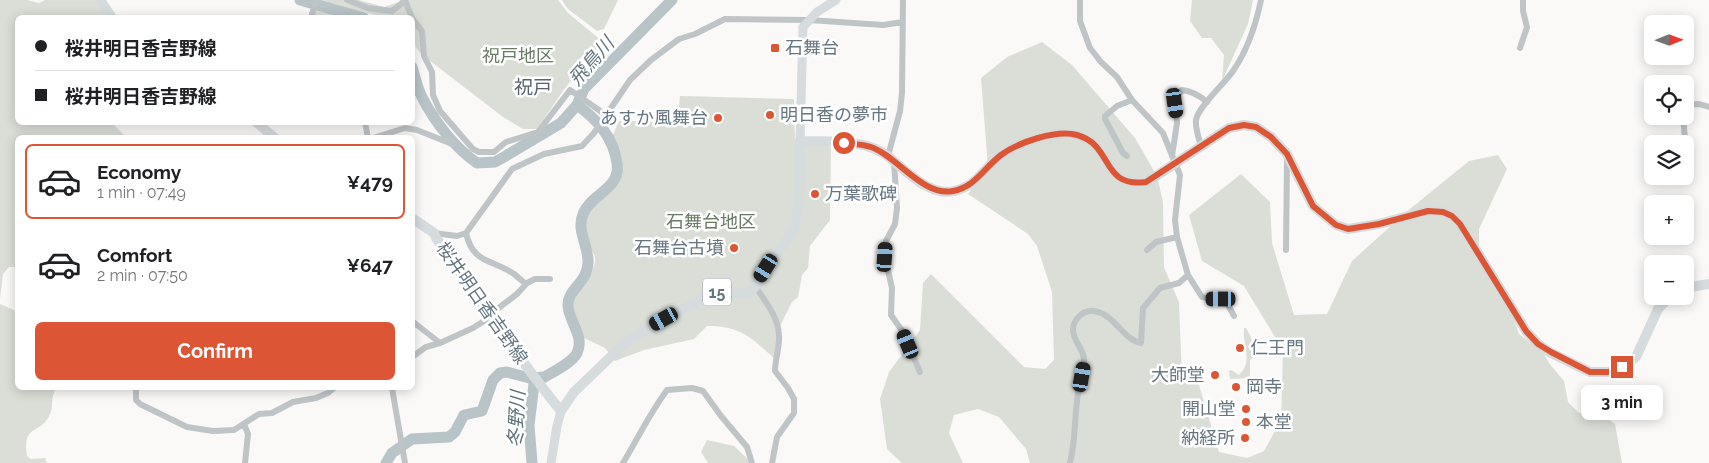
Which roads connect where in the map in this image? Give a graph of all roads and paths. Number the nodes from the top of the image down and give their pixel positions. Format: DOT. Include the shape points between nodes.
graph roads {
  1 [pos="100,0"];
  2 [pos="316,0"];
  3 [pos="348,0"];
  4 [pos="405,0"];
  5 [pos="836,0"];
  6 [pos="903,0"];
  7 [pos="1080,0"];
  8 [pos="1261,0"];
  9 [pos="1523,0"];
  10 [pos="110,15"];
  11 [pos="312,15"];
  12 [pos="411,15"];
  13 [pos="809,20"];
  14 [pos="415,21"];
  15 [pos="903,22"];
  16 [pos="1520,48"];
  17 [pos="1132,100"];
  18 [pos="1207,102"];
  19 [pos="1694,104"];
  20 [pos="1709,107"];
  21 [pos="606,115"];
  22 [pos="260,125"];
  23 [pos="272,135"];
  24 [pos="383,135"];
  25 [pos="800,141"];
  26 [pos="452,144"];
  27 [pos="1201,146"];
  28 [pos="1287,154"];
  29 [pos="1127,156"];
  30 [pos="1176,158"];
  31 [pos="891,159"];
  32 [pos="415,220"];
  33 [pos="434,233"];
  34 [pos="466,233"];
  35 [pos="1178,237"];
  36 [pos="1147,250"];
  37 [pos="1286,250"];
  38 [pos="1188,274"];
  39 [pos="550,279"];
  40 [pos="526,284"];
  41 [pos="1709,284"];
  42 [pos="755,286"];
  43 [pos="1694,286"];
  44 [pos="1662,305"];
  45 [pos="490,315"];
  46 [pos="1234,316"];
  47 [pos="415,323"];
  48 [pos="440,343"];
  49 [pos="415,355"];
  50 [pos="920,372"];
  51 [pos="136,390"];
  52 [pos="332,390"];
  53 [pos="392,390"];
  54 [pos="561,411"];
  55 [pos="244,424"];
  56 [pos="245,463"];
  57 [pos="405,463"];
  58 [pos="550,463"];
  59 [pos="622,463"];
  60 [pos="752,463"];
  61 [pos="772,463"];
  62 [pos="1070,463"];
  1 -- 10 [label="main road"];
  2 -- 11 [label="street"];
  3 -- 4 [label="street" via="368,8 392,11"];
  4 -- 12 [label="street"];
  5 -- 13 [label="main road"];
  6 -- 15 [label="street"];
  7 -- 17 [label="street" via="1080,21 1090,48 1117,76"];
  8 -- 18 [label="street" via="1241,58"];
  9 -- 16 [label="street" via="1527,27"];
  13 -- 15 [label="street" via="883,25"];
  13 -- 21 [label="street" via="725,19 679,39 630,80"];
  13 -- 25 [label="main road" via="803,27"];
  14 -- 21 [label="street" via="422,31 424,56 432,72 434,95 440,111 479,152 494,152 506,142 538,132 570,90"];
  15 -- 31 [label="street" via="902,93"];
  17 -- 29 [label="street" via="1105,116"];
  17 -- 30 [label="street" via="1163,133"];
  18 -- 27 [label="street" via="1196,120"];
  18 -- 30 [label="street" via="1187,90 1182,90 1175,98"];
  19 -- 20 [label="street"];
  21 -- 34 [label="street" via="582,146 544,154 512,169"];
  22 -- 23 [label="main road"];
  24 -- 26 [label="street" via="405,128"];
  25 -- 31 [label="main road" via="871,147"];
  25 -- 42 [label="main road, 15" via="795,224 789,238"];
  27 -- 28 [label="main road" via="1229,128 1244,125 1256,127 1271,137"];
  27 -- 30 [label="main road"];
  28 -- 37 [label="street"];
  28 -- 44 [label="main road" via="1313,206 1336,225 1348,229 1428,211 1452,216 1526,331 1538,344 1590,372 1608,372 1636,357"];
  30 -- 31 [label="main road" via="1146,182 1129,183 1114,174 1093,142 1066,134 1038,138 1001,155 976,180 952,192 926,186"];
  30 -- 35 [label="street" via="1180,175 1175,220"];
  31 -- 50 [label="street" via="897,208 895,224 886,241 885,257 892,288 891,315 903,332"];
  32 -- 33 [label="main road, 桜井明日香吉野線"];
  33 -- 34 [label="street" via="457,236"];
  33 -- 45 [label="main road, 桜井明日香吉野線"];
  34 -- 40 [label="street" via="469,246 476,254"];
  35 -- 36 [label="street" via="1156,242"];
  35 -- 38 [label="street"];
  38 -- 46 [label="street" via="1202,297 1227,302"];
  38 -- 62 [label="street" via="1179,282 1160,288 1143,308 1141,343 1128,338 1115,322 1096,312 1085,312 1077,318 1073,327 1074,338 1084,360"];
  39 -- 40 [label="street" via="535,278"];
  40 -- 45 [label="street"];
  41 -- 43 [label="main road"];
  42 -- 54 [label="main road, 15" via="743,294 723,291 709,294 638,334 574,392"];
  42 -- 61 [label="street" via="777,322 780,336 775,371 794,400 794,413 777,437"];
  45 -- 48 [label="street" via="473,328"];
  45 -- 54 [label="main road, 桜井明日香吉野線"];
  47 -- 48 [label="street"];
  48 -- 49 [label="street"];
  51 -- 55 [label="street" via="136,400 140,404 187,427 234,430"];
  52 -- 55 [label="street" via="272,413 259,414"];
  53 -- 57 [label="street"];
  54 -- 58 [label="main road"];
  55 -- 56 [label="street" via="248,434"];
  59 -- 60 [label="street" via="667,390 692,388 704,391 747,447"];
}
